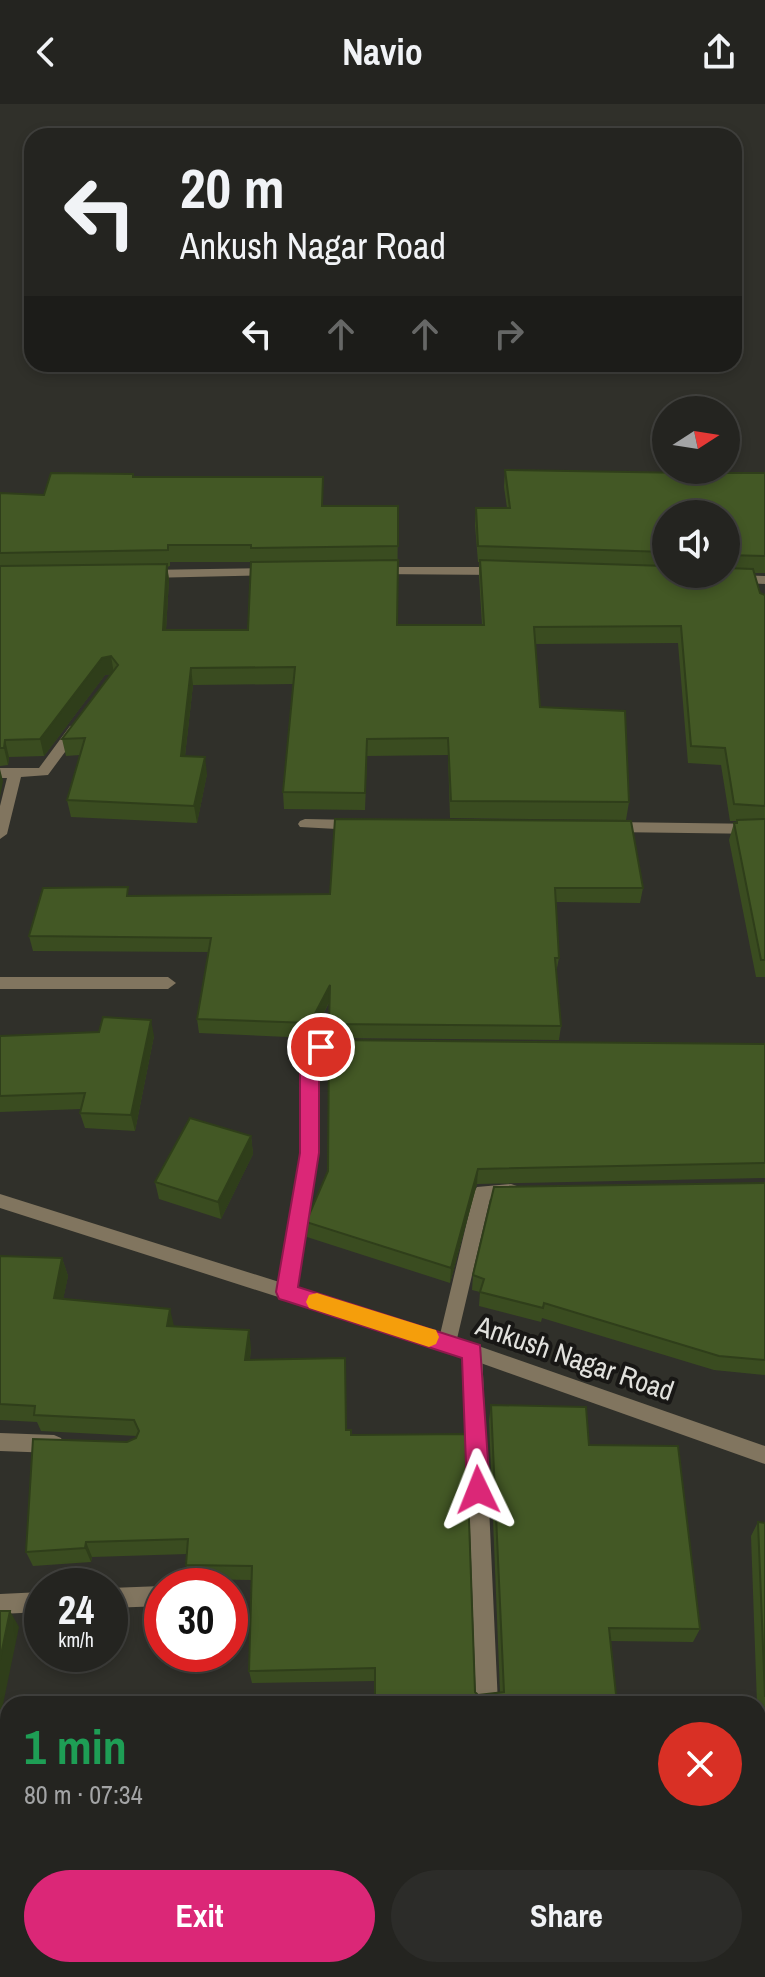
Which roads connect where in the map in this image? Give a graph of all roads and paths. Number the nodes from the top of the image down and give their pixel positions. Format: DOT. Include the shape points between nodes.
graph roads {
  1 [pos="358,571"];
  2 [pos="512,571"];
  3 [pos="280,572"];
  4 [pos="140,574"];
  5 [pos="740,579"];
  6 [pos="761,580"];
  7 [pos="761,594"];
  8 [pos="86,715"];
  9 [pos="7,773"];
  10 [pos="305,824"];
  11 [pos="369,825"];
  12 [pos="591,827"];
  13 [pos="765,829"];
  14 [pos="0,834"];
  15 [pos="0,983"];
  16 [pos="168,983"];
  17 [pos="368,1046"];
  18 [pos="530,1191"];
  19 [pos="0,1201"];
  20 [pos="286,1292"];
  21 [pos="447,1343"];
  22 [pos="473,1352"];
  23 [pos="0,1442"];
  24 [pos="73,1444"];
  25 [pos="765,1455"];
  26 [pos="24,1603"];
  27 [pos="0,1604"];
  28 [pos="487,1696"];
  1 -- 2 [label="street"];
  3 -- 4 [label="street"];
  5 -- 6 [label="street"];
  6 -- 7 [label="street"];
  8 -- 9 [label="street" via="43,772"];
  9 -- 14 [label="street"];
  10 -- 11 [label="street"];
  12 -- 13 [label="street"];
  15 -- 16 [label="street"];
  17 -- 20 [label="street" via="336,1045 312,1052 309,1153"];
  18 -- 21 [label="street" via="483,1192"];
  19 -- 20 [label="street, Ankush Nagar Road"];
  20 -- 21 [label="street, Ankush Nagar Road"];
  21 -- 22 [label="street, Ankush Nagar Road"];
  22 -- 25 [label="street, Ankush Nagar Road"];
  22 -- 28 [label="street"];
  23 -- 24 [label="street"];
  26 -- 27 [label="street"];
}
